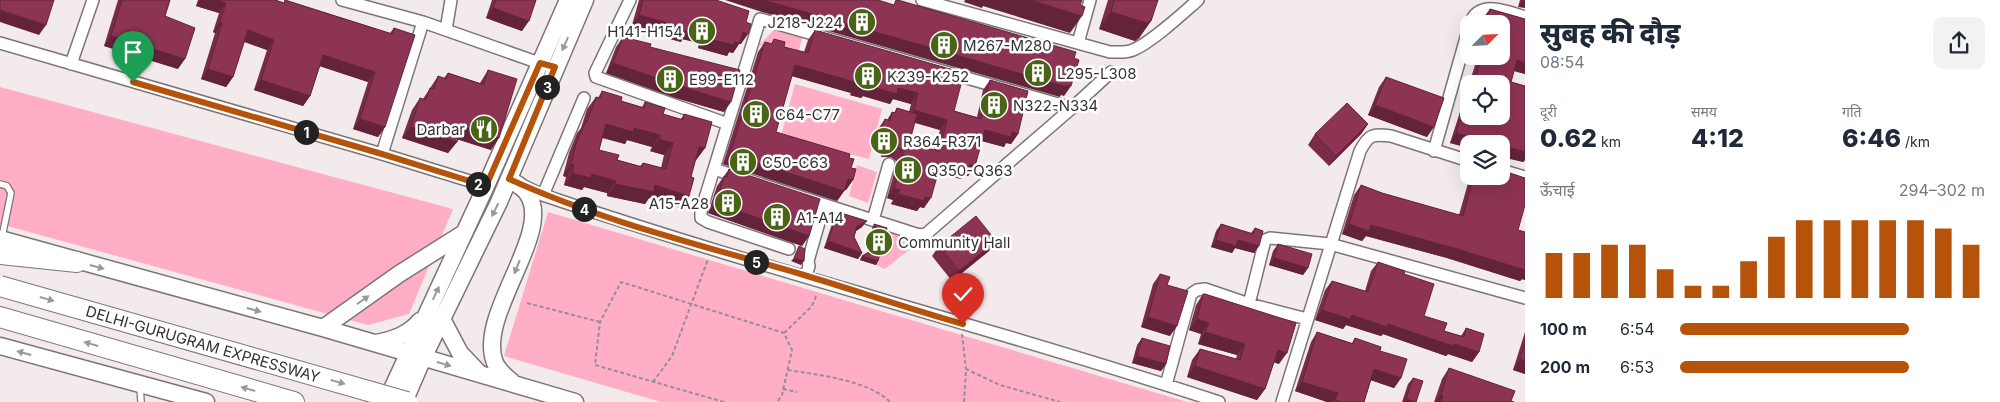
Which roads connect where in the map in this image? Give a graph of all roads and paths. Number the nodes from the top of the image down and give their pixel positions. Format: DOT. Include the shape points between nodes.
graph roads {
  1 [pos="93,0"];
  2 [pos="342,0"];
  3 [pos="451,0"];
  4 [pos="568,0"];
  5 [pos="585,0"];
  6 [pos="630,0"];
  7 [pos="922,0"];
  8 [pos="1090,0"];
  9 [pos="1198,0"];
  10 [pos="955,4"];
  11 [pos="1473,15"];
  12 [pos="1525,17"];
  13 [pos="423,22"];
  14 [pos="446,30"];
  15 [pos="0,43"];
  16 [pos="1078,43"];
  17 [pos="1460,57"];
  18 [pos="71,64"];
  19 [pos="547,65"];
  20 [pos="1111,72"];
  21 [pos="584,98"];
  22 [pos="1072,108"];
  23 [pos="728,124"];
  24 [pos="1434,151"];
  25 [pos="382,154"];
  26 [pos="1460,158"];
  27 [pos="889,164"];
  28 [pos="714,170"];
  29 [pos="1510,173"];
  30 [pos="1525,177"];
  31 [pos="509,179"];
  32 [pos="0,184"];
  33 [pos="486,186"];
  34 [pos="544,195"];
  35 [pos="827,206"];
  36 [pos="873,220"];
  37 [pos="464,234"];
  38 [pos="1,244"];
  39 [pos="1330,244"];
  40 [pos="789,249"];
  41 [pos="711,250"];
  42 [pos="77,262"];
  43 [pos="807,271"];
  44 [pos="822,281"];
  45 [pos="0,286"];
  46 [pos="1525,298"];
  47 [pos="527,303"];
  48 [pos="1249,304"];
  49 [pos="692,306"];
  50 [pos="426,314"];
  51 [pos="0,317"];
  52 [pos="442,319"];
  53 [pos="1307,319"];
  54 [pos="600,322"];
  55 [pos="963,324"];
  56 [pos="323,328"];
  57 [pos="784,333"];
  58 [pos="373,343"];
  59 [pos="0,346"];
  60 [pos="415,355"];
  61 [pos="966,369"];
  62 [pos="788,370"];
  63 [pos="480,374"];
  64 [pos="653,382"];
  65 [pos="140,384"];
  66 [pos="515,384"];
  67 [pos="1166,385"];
  68 [pos="783,388"];
  69 [pos="797,392"];
  70 [pos="141,402"];
  71 [pos="206,402"];
  72 [pos="294,402"];
  73 [pos="386,402"];
  74 [pos="405,402"];
  75 [pos="575,402"];
  76 [pos="724,402"];
  77 [pos="777,402"];
  78 [pos="890,402"];
  79 [pos="964,402"];
  80 [pos="1060,402"];
  81 [pos="1219,402"];
  82 [pos="1282,402"];
  1 -- 18 [label="street"];
  2 -- 13 [label="street"];
  3 -- 14 [label="street"];
  4 -- 19 [label="main road"];
  5 -- 19 [label="main road, one-way"];
  6 -- 23 [label="street" via="595,73 596,77"];
  7 -- 10 [label="street"];
  8 -- 16 [label="street"];
  9 -- 16 [label="street" via="1134,49 1110,52"];
  10 -- 16 [label="street"];
  11 -- 12 [label="street" via="1478,8 1488,5"];
  13 -- 14 [label="street"];
  13 -- 25 [label="street"];
  14 -- 19 [label="street"];
  15 -- 18 [label="street"];
  17 -- 24 [label="street"];
  18 -- 25 [label="street"];
  19 -- 31 [label="main road"];
  19 -- 33 [label="main road"];
  20 -- 22 [label="street"];
  21 -- 34 [label="street"];
  22 -- 23 [label="street" via="756,18"];
  22 -- 36 [label="street" via="926,234 919,235"];
  23 -- 28 [label="street"];
  24 -- 26 [label="street"];
  24 -- 39 [label="street" via="1391,136 1370,136 1360,151"];
  25 -- 33 [label="street"];
  27 -- 36 [label="street"];
  28 -- 35 [label="street"];
  28 -- 40 [label="street" via="701,218"];
  29 -- 30 [label="street"];
  31 -- 34 [label="street"];
  31 -- 52 [label="main road, one-way"];
  31 -- 66 [label="main road, one-way" via="527,192 534,216 492,341 497,366"];
  32 -- 38 [label="lane" via="7,186 11,193"];
  33 -- 37 [label="main road"];
  34 -- 41 [label="street"];
  35 -- 36 [label="street"];
  35 -- 43 [label="street"];
  50 -- 37 [label="main road, one-way"];
  56 -- 37 [label="main road, one-way" via="399,274"];
  38 -- 42 [label="highway"];
  39 -- 46 [label="street"];
  39 -- 48 [label="street" via="1276,238 1265,240"];
  39 -- 53 [label="street"];
  41 -- 43 [label="street"];
  41 -- 49 [label="path"];
  42 -- 56 [label="main road, one-way"];
  43 -- 44 [label="street"];
  44 -- 55 [label="street"];
  44 -- 57 [label="path" via="812,306"];
  45 -- 74 [label="highway, DELHI-GURUGRAM EXPRESSWAY, one-way, bridge"];
  47 -- 54 [label="path"];
  48 -- 53 [label="street"];
  48 -- 67 [label="street" via="1205,289 1191,294"];
  49 -- 54 [label="path" via="621,282"];
  49 -- 57 [label="path"];
  49 -- 64 [label="path" via="672,356"];
  50 -- 58 [label="main road" via="404,335"];
  50 -- 60 [label="main road"];
  72 -- 51 [label="highway, DELHI-GURUGRAM EXPRESSWAY, one-way"];
  52 -- 60 [label="main road"];
  52 -- 63 [label="main road" via="460,353"];
  53 -- 82 [label="street"];
  54 -- 64 [label="path" via="596,365"];
  55 -- 61 [label="path"];
  55 -- 67 [label="street"];
  56 -- 58 [label="main road"];
  57 -- 62 [label="path" via="792,350"];
  58 -- 60 [label="main road"];
  65 -- 59 [label="main road, one-way"];
  60 -- 63 [label="main road, one-way"];
  60 -- 73 [label="main road"];
  60 -- 74 [label="main road"];
  61 -- 79 [label="path"];
  61 -- 80 [label="path" via="1000,385"];
  62 -- 68 [label="path"];
  62 -- 78 [label="path" via="866,388"];
  63 -- 66 [label="main road"];
  64 -- 76 [label="path"];
  65 -- 70 [label="lane"];
  65 -- 71 [label="main road"];
  66 -- 75 [label="main road"];
  67 -- 81 [label="street"];
  68 -- 69 [label="path"];
  68 -- 77 [label="path"];
}
